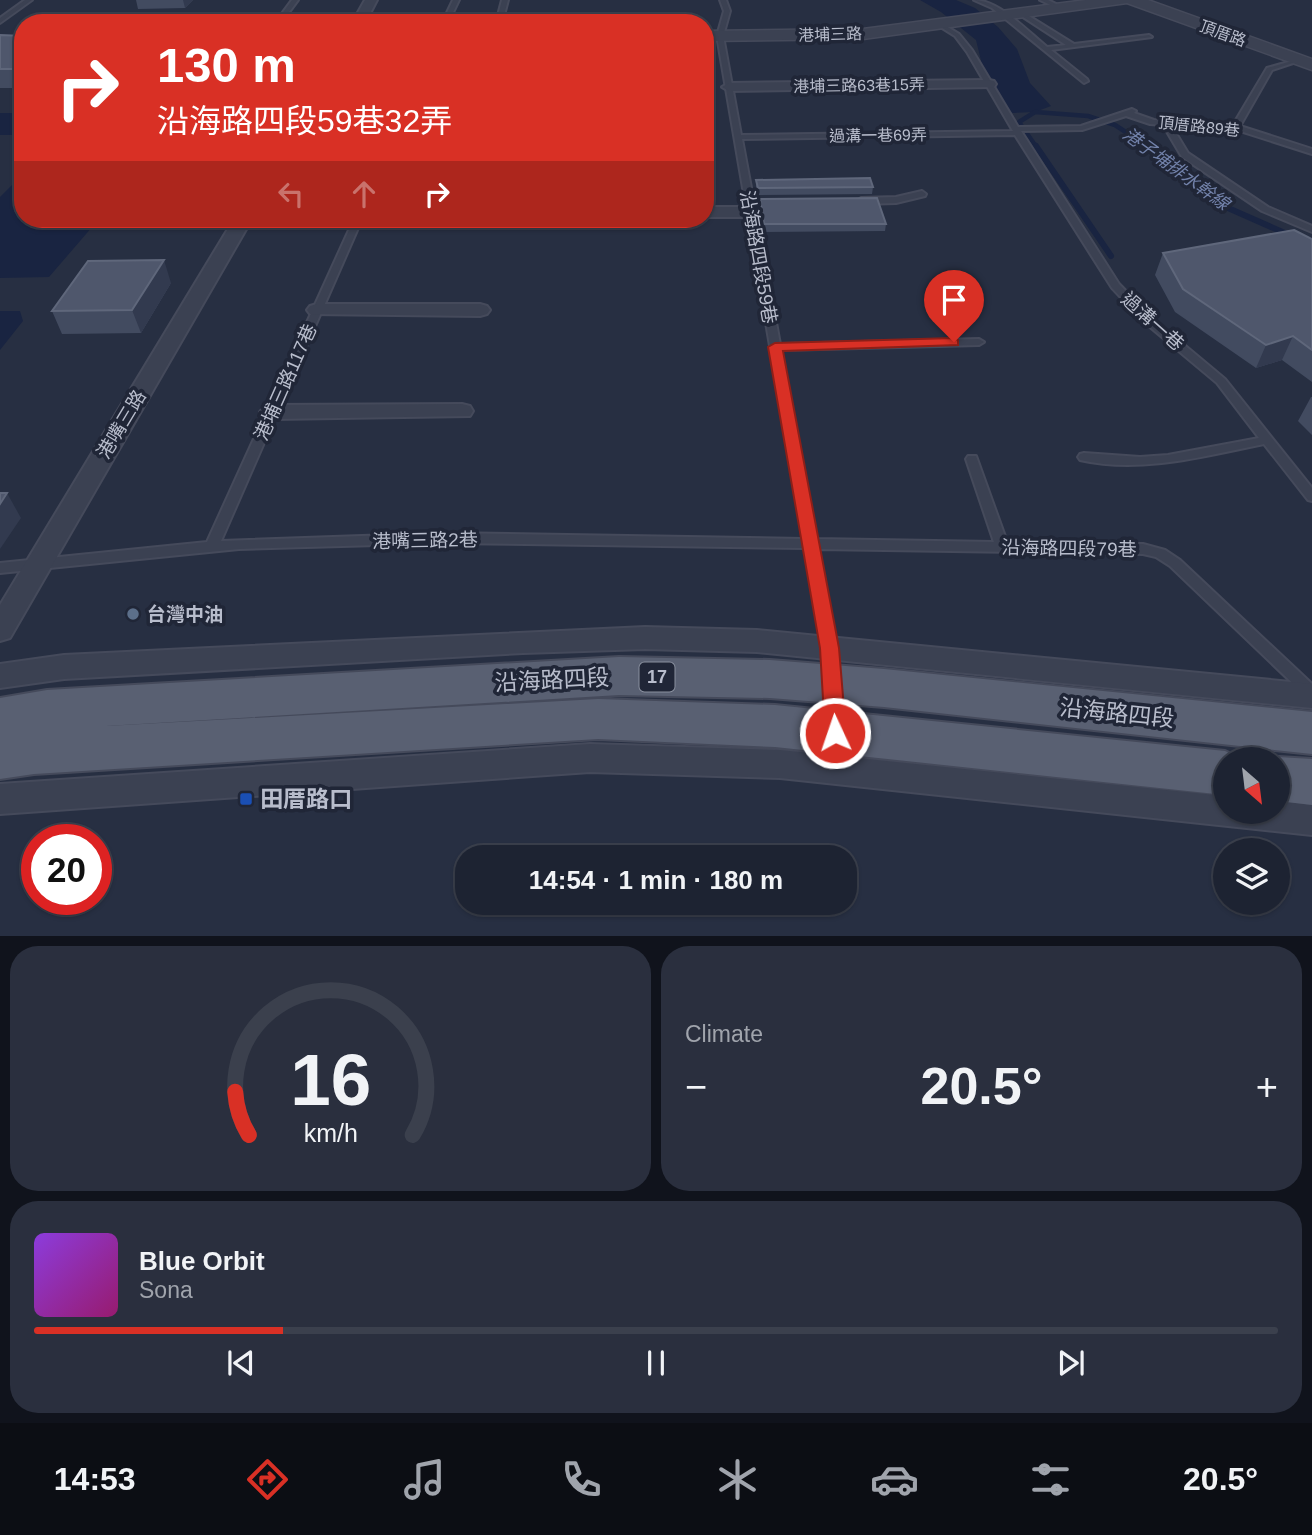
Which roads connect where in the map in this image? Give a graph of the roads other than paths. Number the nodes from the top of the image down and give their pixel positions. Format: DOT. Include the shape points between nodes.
graph roads {
  1 [pos="29,0"];
  2 [pos="723,0"];
  3 [pos="977,0"];
  4 [pos="1043,0"];
  5 [pos="1122,0"];
  6 [pos="1133,0"];
  7 [pos="1061,8"];
  8 [pos="1022,14"];
  9 [pos="998,17"];
  10 [pos="0,22"];
  11 [pos="948,24"];
  12 [pos="714,33"];
  13 [pos="714,36"];
  14 [pos="1149,37"];
  15 [pos="714,42"];
  16 [pos="1073,46"];
  17 [pos="1046,49"];
  18 [pos="1304,63"];
  19 [pos="1084,80"];
  20 [pos="989,84"];
  21 [pos="729,87"];
  22 [pos="1126,114"];
  23 [pos="1166,123"];
  24 [pos="1235,127"];
  25 [pos="1019,130"];
  26 [pos="738,137"];
  27 [pos="1312,151"];
  28 [pos="922,194"];
  29 [pos="846,201"];
  30 [pos="754,205"];
  31 [pos="714,211"];
  32 [pos="238,228"];
  33 [pos="354,228"];
  34 [pos="1312,229"];
  35 [pos="317,310"];
  36 [pos="480,310"];
  37 [pos="979,342"];
  38 [pos="775,347"];
  39 [pos="462,411"];
  40 [pos="272,412"];
  41 [pos="1267,440"];
  42 [pos="1084,457"];
  43 [pos="972,458"];
  44 [pos="1312,497"];
  45 [pos="812,544"];
  46 [pos="212,546"];
  47 [pos="1002,547"];
  48 [pos="39,564"];
  49 [pos="0,568"];
  50 [pos="0,630"];
  51 [pos="831,666"];
  52 [pos="0,676"];
  53 [pos="1312,694"];
  54 [pos="0,718"];
  55 [pos="1312,733"];
  56 [pos="836,751"];
  57 [pos="0,757"];
  58 [pos="1213,772"];
  59 [pos="1290,780"];
  60 [pos="1312,782"];
  61 [pos="0,799"];
  62 [pos="1213,809"];
  63 [pos="1290,818"];
  64 [pos="1312,820"];
  1 -- 10 [label="lane"];
  2 -- 12 [label="lane, 沿海路四段59巷" via="727,11"];
  3 -- 9 [label="lane" via="994,7"];
  4 -- 7 [label="lane"];
  5 -- 7 [label="street"];
  6 -- 18 [label="street, 頂厝路"];
  7 -- 8 [label="street"];
  8 -- 9 [label="street"];
  8 -- 16 [label="lane"];
  9 -- 11 [label="street, 港埔三路"];
  9 -- 17 [label="lane"];
  11 -- 13 [label="street, 港埔三路" via="844,35"];
  11 -- 20 [label="lane, 過溝一巷"];
  14 -- 16 [label="lane"];
  15 -- 21 [label="lane, 沿海路四段59巷"];
  16 -- 17 [label="lane"];
  17 -- 19 [label="lane"];
  18 -- 24 [label="lane" via="1269,69"];
  20 -- 21 [label="street, 港埔三路63巷15弄"];
  20 -- 25 [label="lane, 過溝一巷"];
  21 -- 26 [label="lane, 沿海路四段59巷"];
  22 -- 23 [label="lane, 頂厝路89巷"];
  22 -- 25 [label="lane, 過溝一巷69弄" via="1065,129"];
  23 -- 24 [label="lane, 頂厝路89巷"];
  23 -- 34 [label="lane" via="1185,155 1265,209"];
  24 -- 27 [label="lane, 頂厝路89巷"];
  25 -- 26 [label="lane, 過溝一巷69弄"];
  25 -- 41 [label="lane, 過溝一巷" via="1115,286 1221,381"];
  26 -- 30 [label="lane, 沿海路四段59巷"];
  28 -- 29 [label="lane" via="896,200"];
  30 -- 31 [label="street"];
  30 -- 38 [label="lane, 沿海路四段59巷"];
  32 -- 48 [label="street, 港嘴三路"];
  33 -- 35 [label="lane, 港埔三路117巷"];
  35 -- 36 [label="street"];
  35 -- 40 [label="lane, 港埔三路117巷"];
  37 -- 38 [label="lane"];
  38 -- 45 [label="lane, 沿海路四段59巷"];
  39 -- 40 [label="street"];
  40 -- 46 [label="lane, 港埔三路117巷"];
  41 -- 42 [label="lane" via="1168,459"];
  41 -- 44 [label="lane, 過溝一巷"];
  43 -- 47 [label="lane"];
  45 -- 46 [label="lane, 港嘴三路2巷" via="448,538"];
  45 -- 47 [label="lane, 沿海路四段79巷"];
  45 -- 51 [label="lane, 沿海路四段59巷"];
  46 -- 48 [label="lane, 港嘴三路2巷"];
  47 -- 53 [label="lane, 沿海路四段79巷" via="1160,553"];
  48 -- 49 [label="lane, 港嘴三路2巷"];
  48 -- 50 [label="street, 港嘴三路"];
  51 -- 52 [label="street, 沿海路四段" via="757,641 645,638 64,667"];
  51 -- 53 [label="street, 沿海路四段"];
  51 -- 54 [label="main road, 沿海路四段 / 17" via="770,678 619,676 47,710"];
  51 -- 55 [label="main road, 沿海路四段 / 17"];
  51 -- 56 [label="lane, 沿海路四段59巷"];
  56 -- 57 [label="main road, 沿海路四段" via="775,726 598,719"];
  56 -- 58 [label="main road, 沿海路四段"];
  56 -- 61 [label="street, 沿海路四段" via="780,764 590,758"];
  56 -- 62 [label="street, 沿海路四段"];
  59 -- 60 [label="main road"];
  63 -- 64 [label="street"];
}
